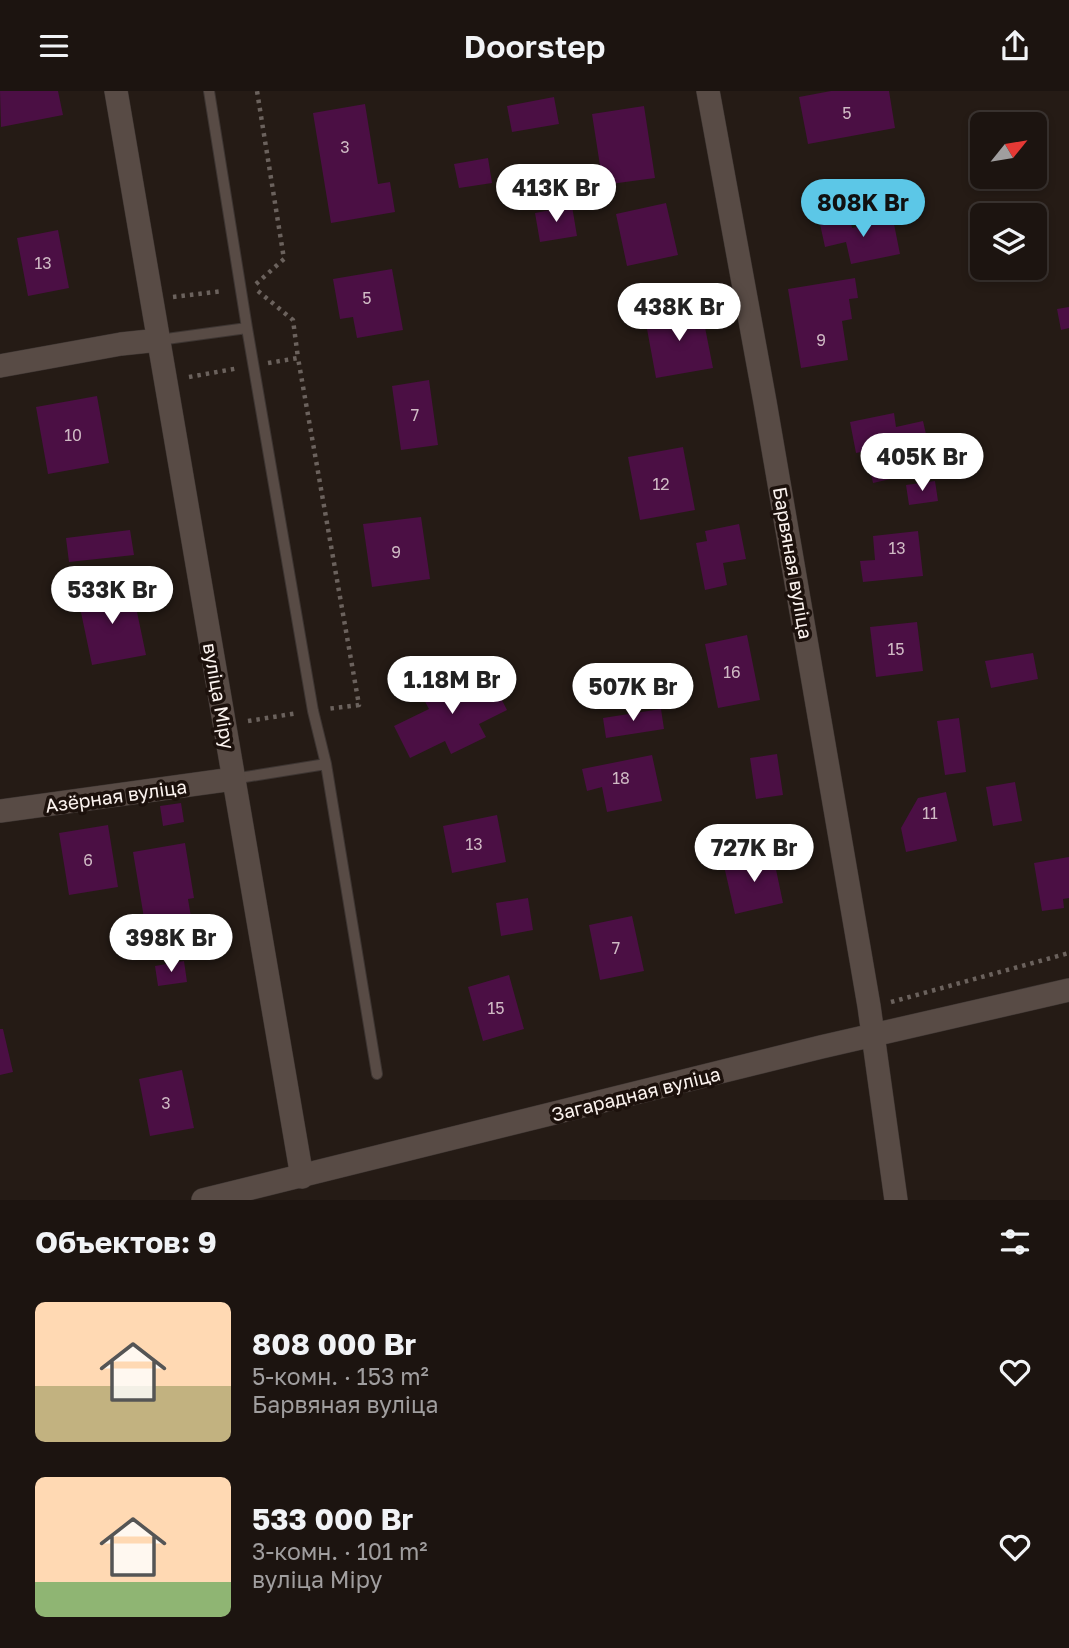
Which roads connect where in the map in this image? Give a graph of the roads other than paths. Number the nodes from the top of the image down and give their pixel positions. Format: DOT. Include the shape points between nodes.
graph roads {
  1 [pos="116,91"];
  2 [pos="209,91"];
  3 [pos="708,91"];
  4 [pos="247,328"];
  5 [pos="159,340"];
  6 [pos="0,366"];
  7 [pos="326,764"];
  8 [pos="233,779"];
  9 [pos="0,811"];
  10 [pos="1069,990"];
  11 [pos="874,1037"];
  12 [pos="377,1074"];
  13 [pos="302,1177"];
  14 [pos="203,1200"];
  15 [pos="896,1200"];
  1 -- 5 [label="street, вуліца Міру"];
  2 -- 4 [label="lane"];
  3 -- 11 [label="street, Барвяная вуліца"];
  4 -- 5 [label="lane"];
  4 -- 7 [label="lane"];
  5 -- 6 [label="street"];
  5 -- 8 [label="street, вуліца Міру"];
  7 -- 8 [label="lane"];
  7 -- 12 [label="lane"];
  8 -- 9 [label="street, Азёрная вуліца"];
  8 -- 13 [label="street, вуліца Міру"];
  10 -- 11 [label="street, Загарадная вуліца"];
  11 -- 13 [label="street, Загарадная вуліца"];
  11 -- 15 [label="street, Барвяная вуліца"];
  13 -- 14 [label="street, Загарадная вуліца"];
}
